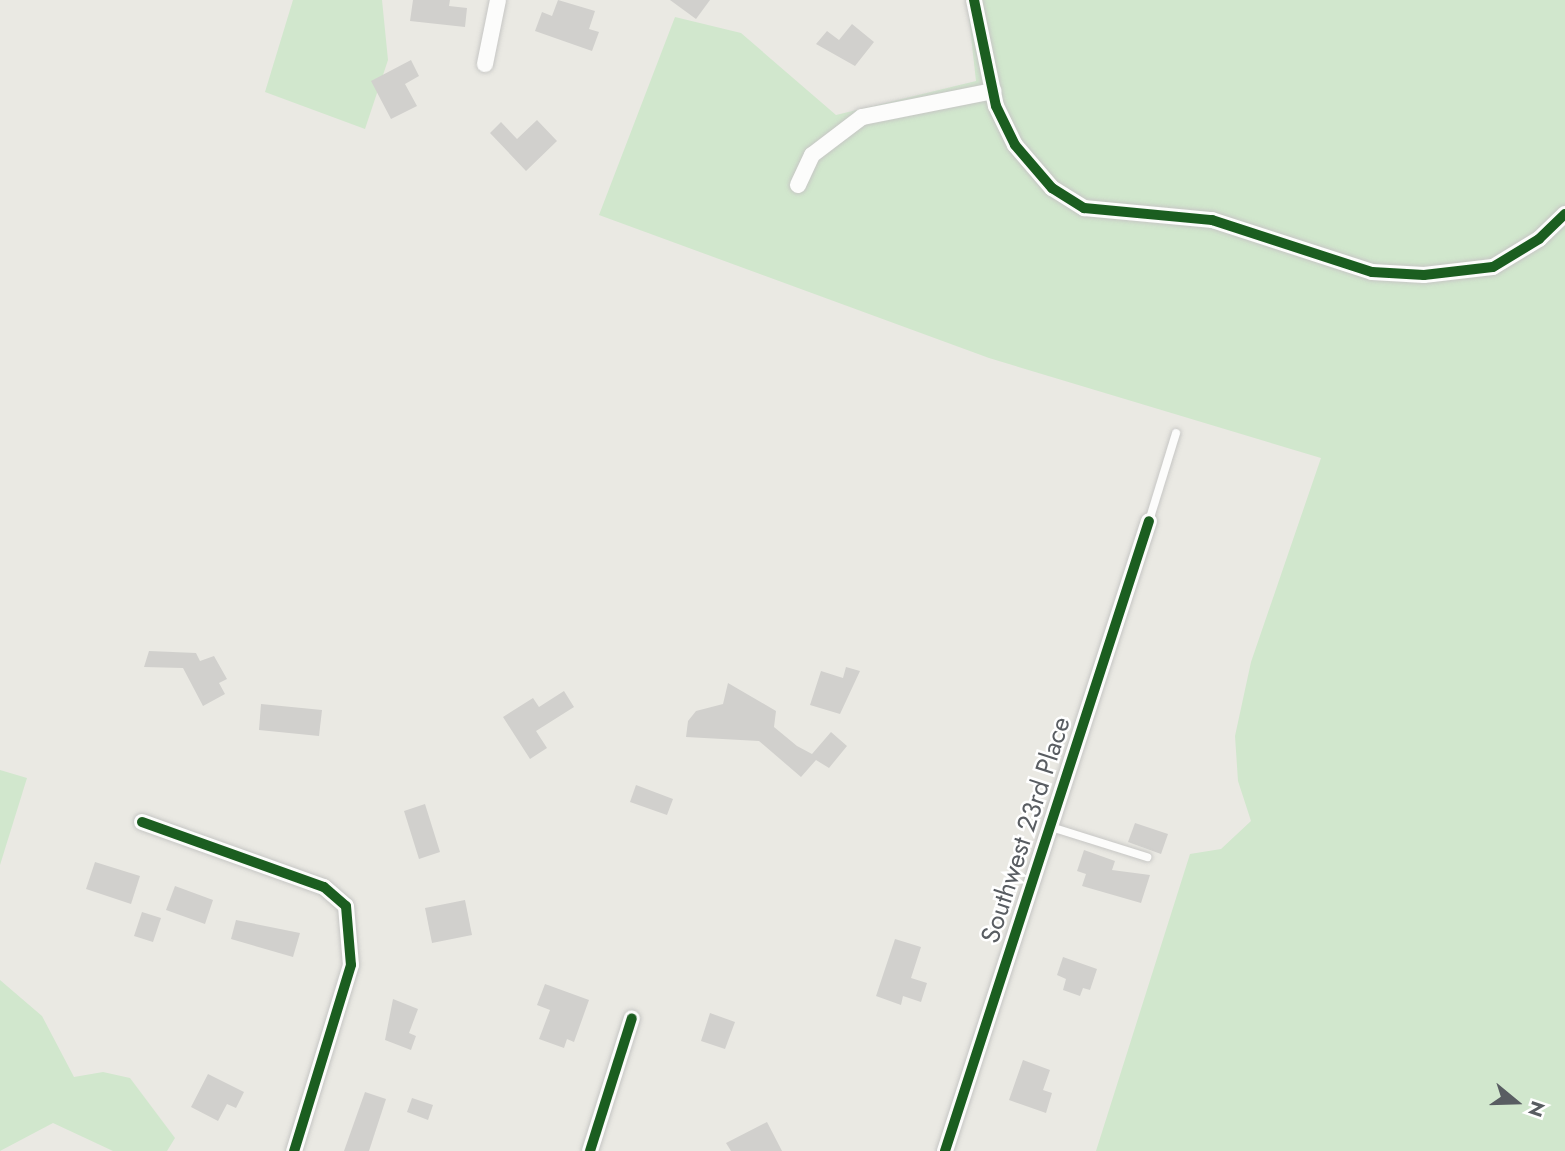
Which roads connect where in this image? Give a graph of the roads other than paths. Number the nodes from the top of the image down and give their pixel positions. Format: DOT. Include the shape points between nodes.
graph roads {
  1 [pos="498,0"];
  2 [pos="974,0"];
  3 [pos="485,64"];
  4 [pos="993,91"];
  5 [pos="798,186"];
  6 [pos="1565,214"];
  7 [pos="1176,433"];
  8 [pos="1149,521"];
  9 [pos="142,822"];
  10 [pos="1051,827"];
  11 [pos="1147,857"];
  12 [pos="632,1018"];
  13 [pos="294,1151"];
  14 [pos="590,1151"];
  15 [pos="945,1151"];
  1 -- 3 [label="street"];
  2 -- 4 [label="street"];
  4 -- 5 [label="street" via="862,117 812,155"];
  4 -- 6 [label="street" via="1015,145 1052,188 1084,208 1212,220 1373,272 1424,275 1493,267 1539,239"];
  7 -- 8 [label="lane"];
  8 -- 10 [label="street, Southwest 23rd Place"];
  9 -- 13 [label="street" via="324,887 346,906 351,965"];
  10 -- 11 [label="lane"];
  10 -- 15 [label="street, Southwest 23rd Place"];
  12 -- 14 [label="street"];
}
